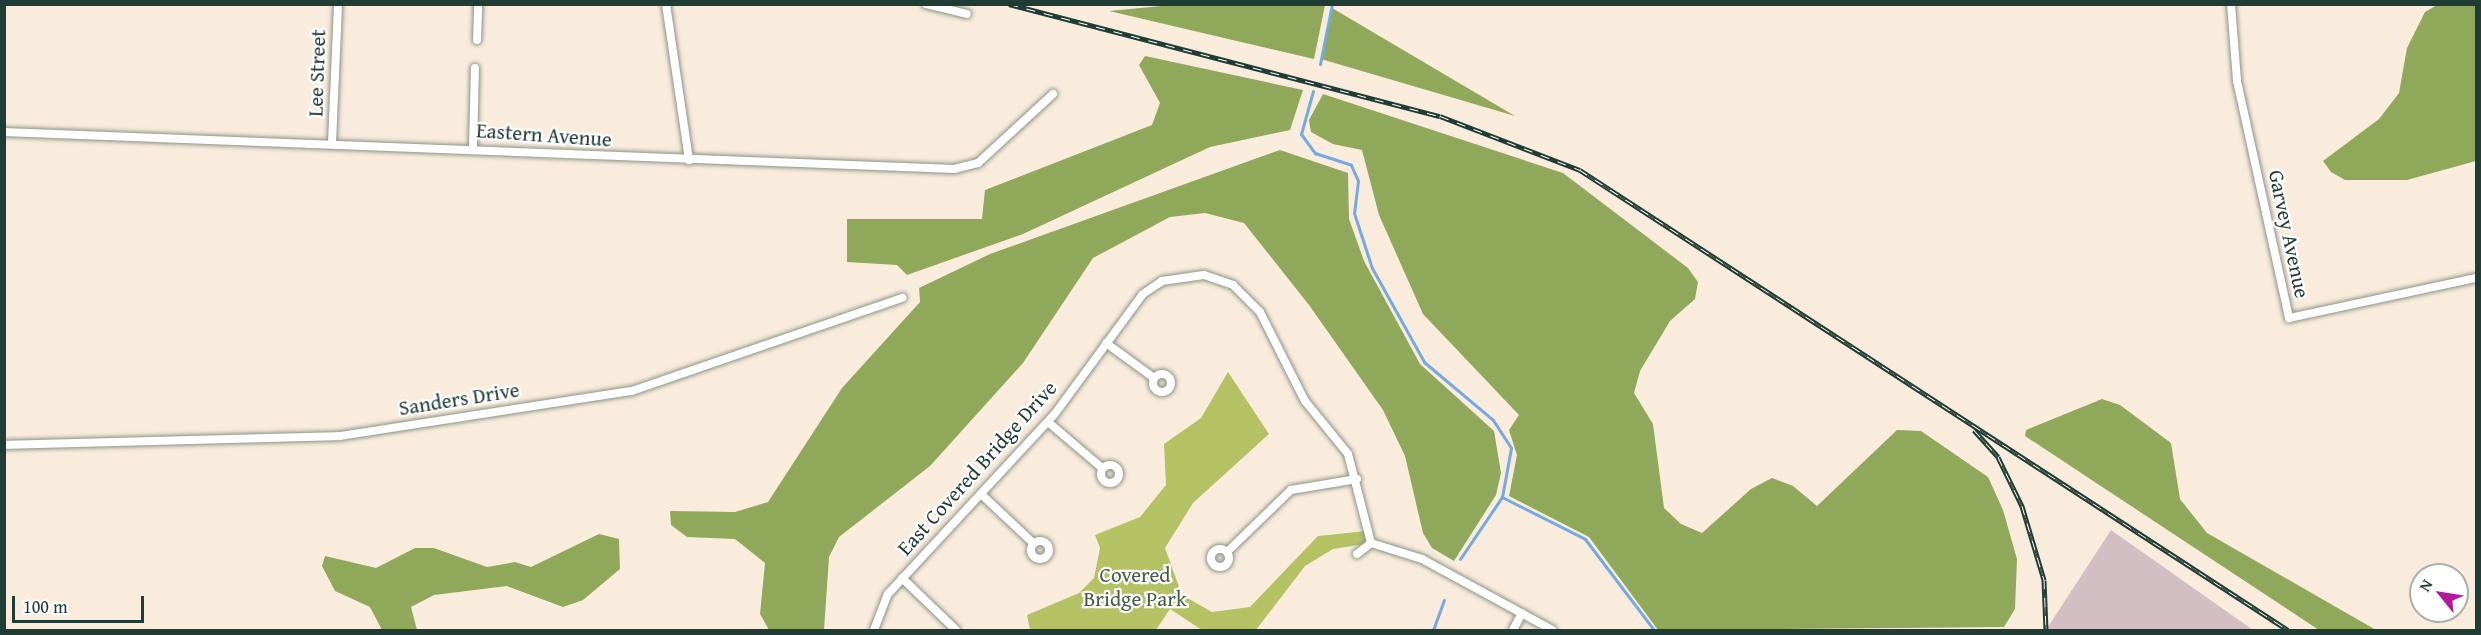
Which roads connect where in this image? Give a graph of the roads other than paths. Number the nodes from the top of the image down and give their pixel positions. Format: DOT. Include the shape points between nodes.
graph roads {
  1 [pos="338,4"];
  2 [pos="478,4"];
  3 [pos="666,4"];
  4 [pos="926,4"];
  5 [pos="2231,4"];
  6 [pos="967,14"];
  7 [pos="477,40"];
  8 [pos="475,68"];
  9 [pos="1053,94"];
  10 [pos="4,132"];
  11 [pos="332,143"];
  12 [pos="473,148"];
  13 [pos="689,160"];
  14 [pos="2476,278"];
  15 [pos="902,298"];
  16 [pos="1106,343"];
  17 [pos="1154,378"];
  18 [pos="1048,422"];
  19 [pos="4,445"];
  20 [pos="1102,468"];
  21 [pos="1357,479"];
  22 [pos="981,494"];
  23 [pos="1033,543"];
  24 [pos="1371,543"];
  25 [pos="1227,552"];
  26 [pos="1356,554"];
  27 [pos="902,578"];
  28 [pos="1522,613"];
  29 [pos="874,630"];
  30 [pos="956,630"];
  31 [pos="1513,630"];
  32 [pos="1552,630"];
  1 -- 11 [label="street, Lee Street"];
  2 -- 7 [label="street"];
  3 -- 13 [label="street"];
  4 -- 6 [label="street"];
  5 -- 14 [label="street, Garvey Avenue" via="2237,81 2289,318"];
  8 -- 12 [label="street"];
  9 -- 13 [label="street, Eastern Avenue" via="965,169"];
  10 -- 11 [label="street, Eastern Avenue"];
  11 -- 12 [label="street, Eastern Avenue"];
  12 -- 13 [label="street, Eastern Avenue"];
  15 -- 19 [label="street, Sanders Drive" via="632,391 340,436"];
  16 -- 17 [label="street"];
  16 -- 18 [label="street, East Covered Bridge Drive"];
  16 -- 21 [label="street, East Covered Bridge Drive" via="1138,299 1162,281 1204,275 1233,285 1260,312 1305,401 1348,454"];
  18 -- 20 [label="street"];
  18 -- 22 [label="street, East Covered Bridge Drive"];
  21 -- 24 [label="street, East Covered Bridge Drive"];
  21 -- 25 [label="street" via="1291,490"];
  22 -- 23 [label="street"];
  22 -- 27 [label="street, East Covered Bridge Drive"];
  24 -- 26 [label="street"];
  24 -- 28 [label="street" via="1422,559"];
  27 -- 29 [label="street, East Covered Bridge Drive" via="888,594"];
  27 -- 30 [label="street"];
  28 -- 31 [label="street"];
  28 -- 32 [label="street"];
}
